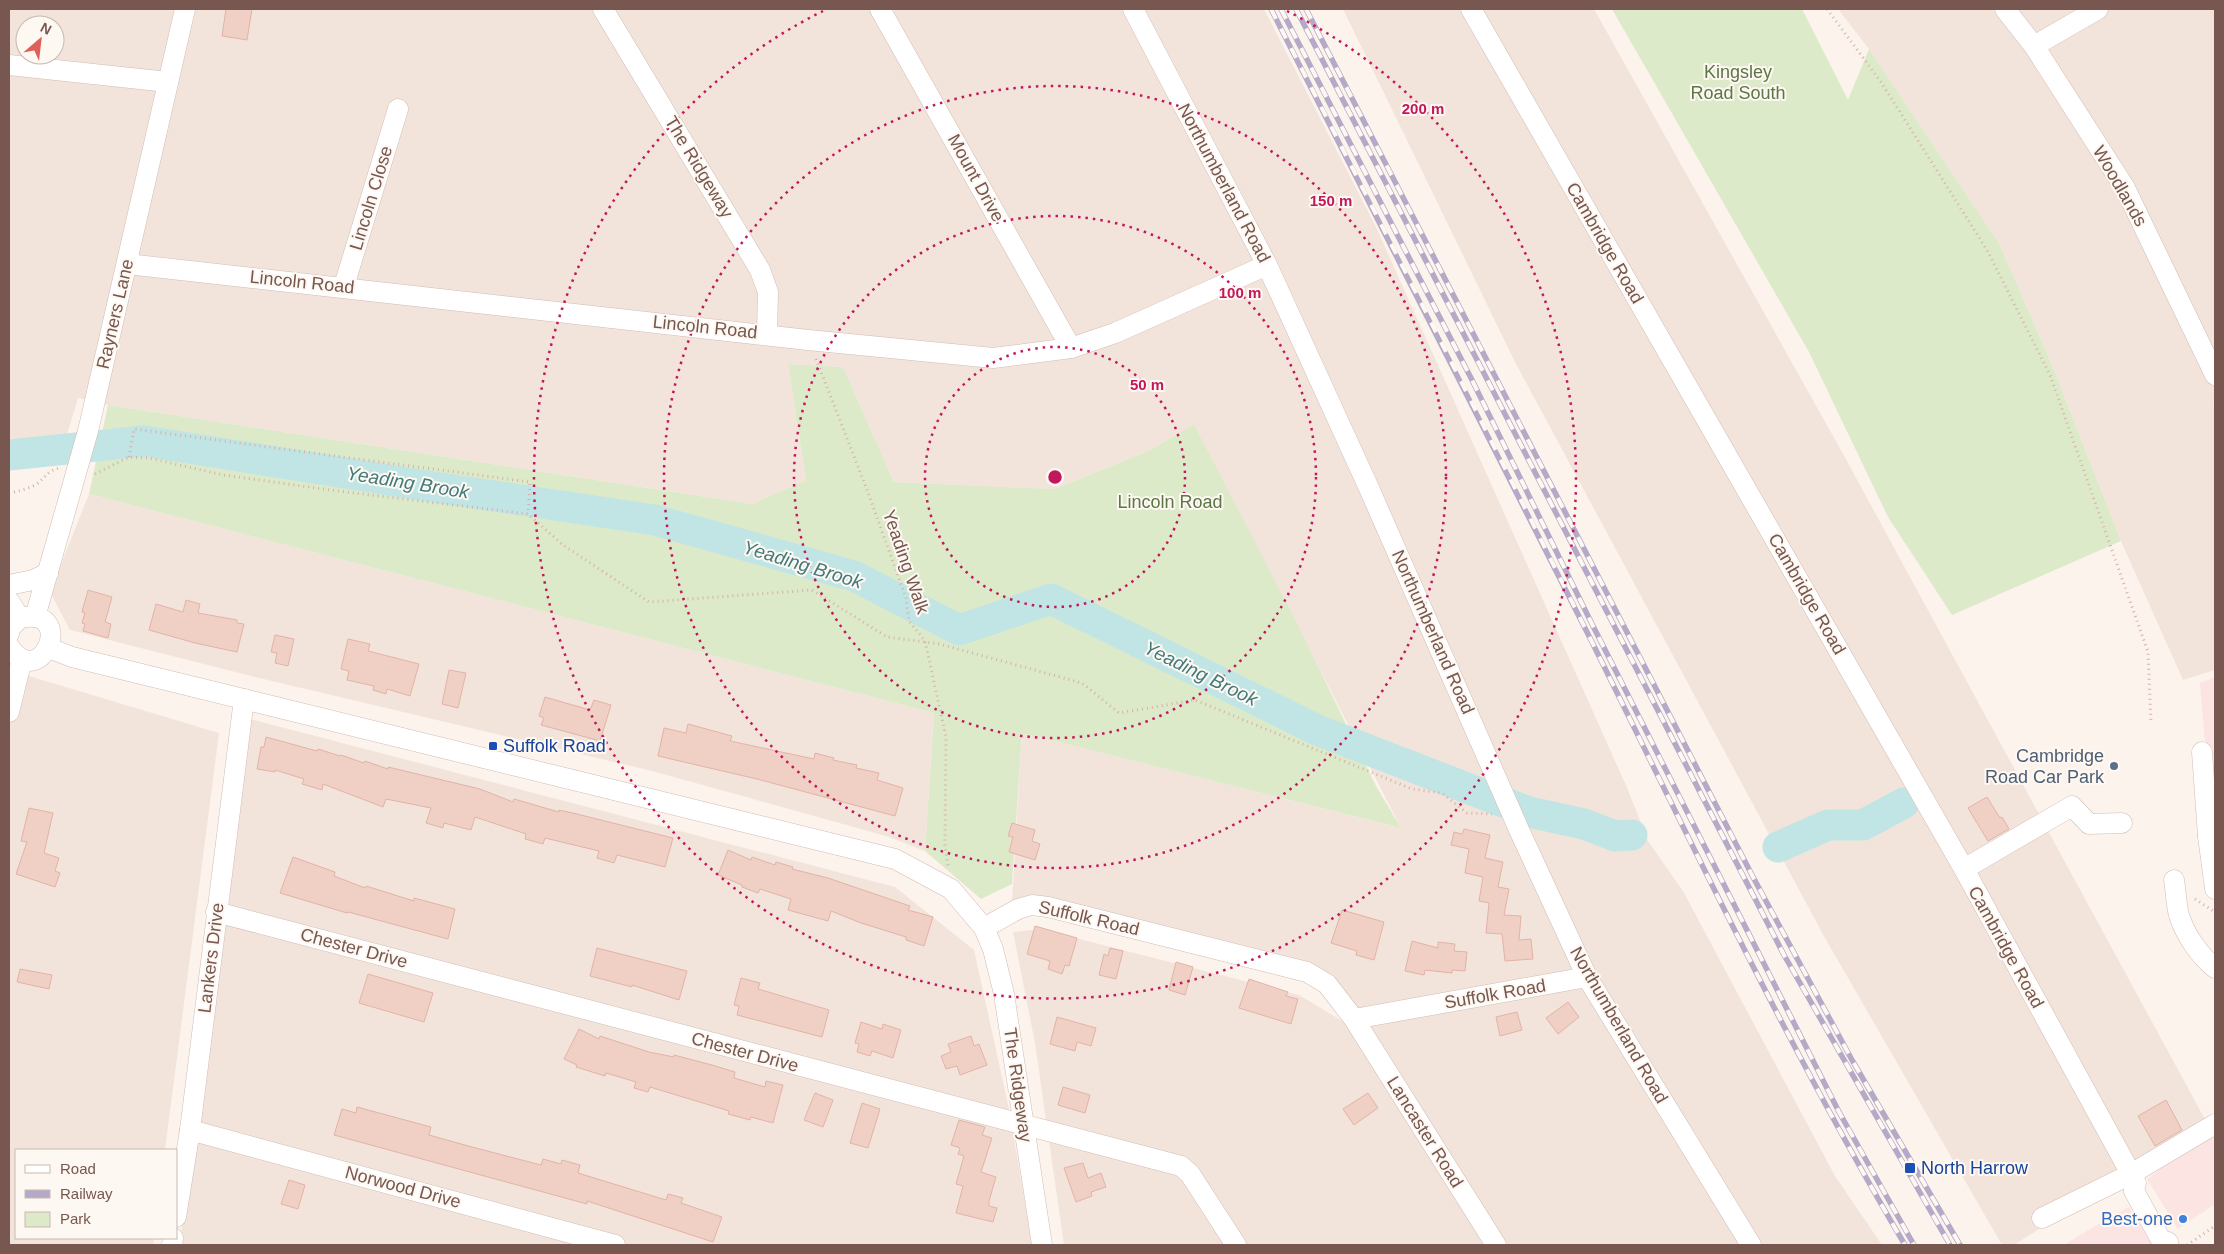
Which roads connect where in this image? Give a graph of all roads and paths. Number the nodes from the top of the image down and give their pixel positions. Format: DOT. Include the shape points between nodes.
graph roads {
  1 [pos="185,9"];
  2 [pos="603,9"];
  3 [pos="880,9"];
  4 [pos="1133,9"];
  5 [pos="1471,9"];
  6 [pos="1827,9"];
  7 [pos="2006,9"];
  8 [pos="2098,9"];
  9 [pos="2034,46"];
  10 [pos="9,65"];
  11 [pos="168,82"];
  12 [pos="398,109"];
  13 [pos="127,264"];
  14 [pos="1267,266"];
  15 [pos="344,286"];
  16 [pos="767,334"];
  17 [pos="808,340"];
  18 [pos="1071,348"];
  19 [pos="2215,375"];
  20 [pos="128,457"];
  21 [pos="66,466"];
  22 [pos="94,474"];
  23 [pos="9,493"];
  24 [pos="528,514"];
  25 [pos="48,573"];
  26 [pos="9,585"];
  27 [pos="9,601"];
  28 [pos="17,640"];
  29 [pos="925,641"];
  30 [pos="49,648"];
  31 [pos="10,697"];
  32 [pos="244,699"];
  33 [pos="2151,723"];
  34 [pos="2202,752"];
  35 [pos="1496,814"];
  36 [pos="2122,823"];
  37 [pos="2211,836"];
  38 [pos="1964,869"];
  39 [pos="2174,880"];
  40 [pos="950,889"];
  41 [pos="2215,889"];
  42 [pos="216,912"];
  43 [pos="984,928"];
  44 [pos="2215,968"];
  45 [pos="1587,977"];
  46 [pos="1354,1018"];
  47 [pos="2215,1124"];
  48 [pos="1024,1126"];
  49 [pos="190,1130"];
  50 [pos="2133,1178"];
  51 [pos="178,1205"];
  52 [pos="2042,1218"];
  53 [pos="2215,1226"];
  54 [pos="2176,1244"];
  55 [pos="615,1245"];
  56 [pos="1042,1245"];
  57 [pos="1236,1245"];
  58 [pos="1496,1245"];
  59 [pos="1750,1245"];
  1 -- 11 [label="street, Rayners Lane"];
  2 -- 16 [label="street, The Ridgeway" via="760,270 768,292"];
  3 -- 18 [label="street, Mount Drive"];
  4 -- 14 [label="street, Northumberland Road"];
  5 -- 38 [label="street, Cambridge Road"];
  6 -- 33 [label="path" via="1881,82 1987,250 2050,375 2148,652"];
  7 -- 9 [label="street, Woodlands"];
  8 -- 9 [label="street"];
  9 -- 19 [label="street, Woodlands" via="2125,188"];
  10 -- 11 [label="street"];
  11 -- 13 [label="street, Rayners Lane"];
  12 -- 15 [label="street, Lincoln Close"];
  13 -- 15 [label="street, Lincoln Road"];
  13 -- 25 [label="street, Rayners Lane" via="88,432"];
  14 -- 18 [label="street, Lincoln Road" via="1115,333"];
  14 -- 45 [label="street, Northumberland Road"];
  15 -- 16 [label="street, Lincoln Road"];
  16 -- 17 [label="street, Lincoln Road"];
  17 -- 18 [label="street, Lincoln Road" via="993,358"];
  17 -- 29 [label="path, Yeading Walk" via="906,598 909,621"];
  20 -- 22 [label="path"];
  20 -- 24 [label="path" via="338,492"];
  20 -- 24 [label="path" via="134,429 530,482"];
  21 -- 23 [label="path" via="50,470 38,483 24,490"];
  24 -- 29 [label="path" via="563,545 649,602 812,590 887,637"];
  25 -- 26 [label="street"];
  25 -- 28 [label="street, Rayners Lane"];
  27 -- 28 [label="street"];
  28 -- 30 [label="street" via="38,658"];
  28 -- 30 [label="street" via="42,621 52,638"];
  28 -- 31 [label="street, Rayners Lane"];
  29 -- 35 [label="path" via="1082,683 1120,713 1195,700 1412,789 1442,793 1467,813"];
  29 -- 40 [label="path, Yeading Walk" via="946,737 945,846"];
  30 -- 32 [label="street" via="72,657"];
  32 -- 40 [label="street" via="895,859"];
  32 -- 42 [label="street, Lankers Drive"];
  34 -- 37 [label="street"];
  36 -- 38 [label="street" via="2089,824 2072,806"];
  37 -- 41 [label="street"];
  38 -- 50 [label="street, Cambridge Road"];
  39 -- 44 [label="street" via="2180,916 2193,943"];
  40 -- 43 [label="street"];
  42 -- 48 [label="street, Chester Drive"];
  42 -- 49 [label="street, Lankers Drive"];
  43 -- 46 [label="street, Suffolk Road" via="1018,909 1032,905 1048,907 1307,972 1327,984"];
  43 -- 48 [label="street, The Ridgeway" via="993,949 1004,994"];
  45 -- 46 [label="street, Suffolk Road"];
  45 -- 59 [label="street, Northumberland Road"];
  46 -- 58 [label="street, Lancaster Road"];
  47 -- 50 [label="street"];
  48 -- 56 [label="street, The Ridgeway"];
  48 -- 57 [label="street, Chester Drive" via="1181,1166 1190,1174"];
  49 -- 51 [label="street, Lankers Drive"];
  49 -- 55 [label="street, Norwood Drive"];
  50 -- 52 [label="street"];
  50 -- 54 [label="street, Cambridge Road" via="2134,1191 2161,1240"];
  53 -- 54 [label="path"];
}
